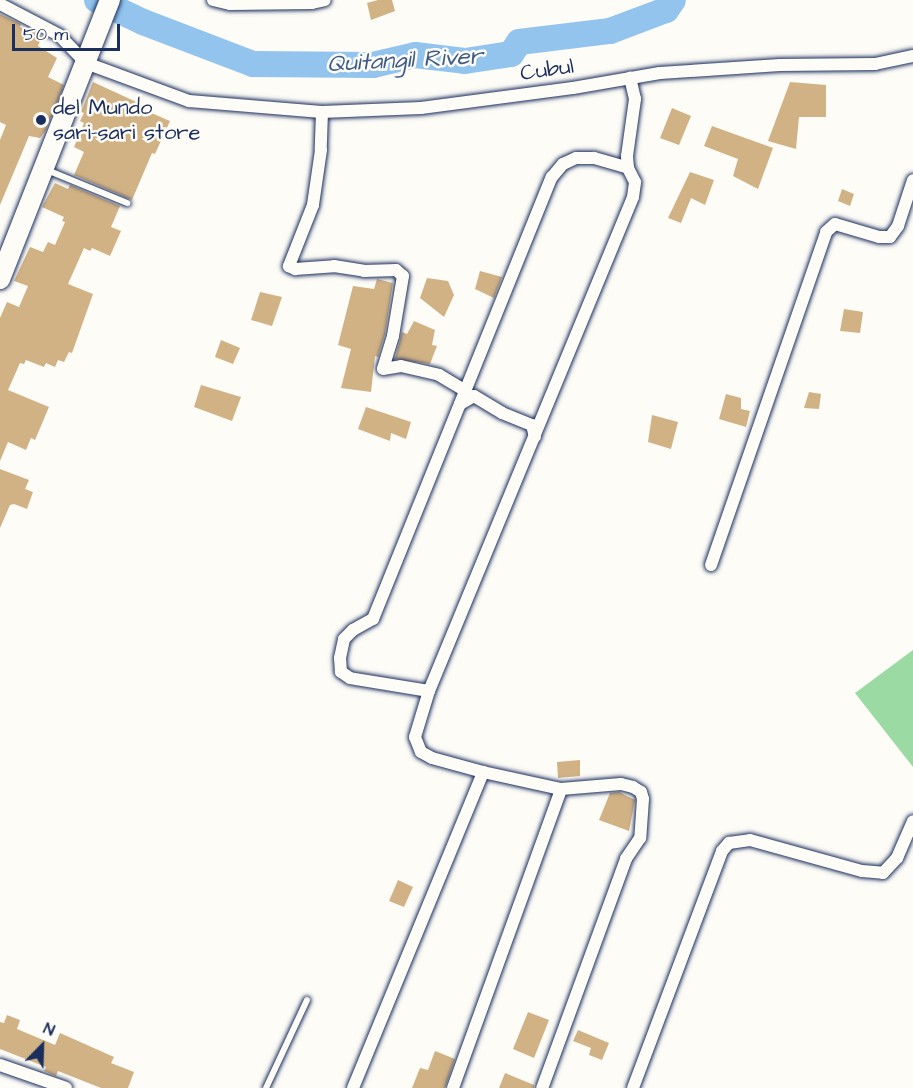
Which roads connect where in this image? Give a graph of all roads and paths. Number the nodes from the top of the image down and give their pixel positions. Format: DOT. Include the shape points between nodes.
graph roads {
  1 [pos="110,0"];
  2 [pos="213,0"];
  3 [pos="325,0"];
  4 [pos="0,4"];
  5 [pos="88,55"];
  6 [pos="913,56"];
  7 [pos="630,78"];
  8 [pos="322,112"];
  9 [pos="43,168"];
  10 [pos="628,168"];
  11 [pos="913,180"];
  12 [pos="127,204"];
  13 [pos="0,279"];
  14 [pos="466,391"];
  15 [pos="460,405"];
  16 [pos="535,437"];
  17 [pos="711,565"];
  18 [pos="429,691"];
  19 [pos="483,772"];
  20 [pos="561,789"];
  21 [pos="913,821"];
  22 [pos="307,1000"];
  23 [pos="0,1065"];
  24 [pos="66,1088"];
  25 [pos="266,1088"];
  26 [pos="353,1088"];
  27 [pos="453,1088"];
  28 [pos="542,1088"];
  29 [pos="633,1088"];
  1 -- 5 [label="main road"];
  2 -- 3 [label="street" via="230,4"];
  4 -- 5 [label="street"];
  5 -- 8 [label="street, Cubul" via="189,101"];
  5 -- 9 [label="main road"];
  6 -- 7 [label="street, Cubul" via="876,64 780,65"];
  7 -- 8 [label="street, Cubul" via="421,108"];
  7 -- 10 [label="street" via="635,113"];
  8 -- 14 [label="street" via="313,205 289,266 396,270 403,276 402,285 383,369 401,366 439,375"];
  9 -- 12 [label="lane"];
  9 -- 13 [label="main road"];
  10 -- 14 [label="street" via="594,158 576,158 563,164 552,177"];
  10 -- 16 [label="street" via="635,182 628,211"];
  11 -- 17 [label="street" via="898,226 890,237 835,224 826,232"];
  14 -- 15 [label="street"];
  15 -- 16 [label="street" via="474,396 532,425"];
  15 -- 18 [label="street" via="373,619 344,639 340,658 341,672 358,681"];
  16 -- 18 [label="street"];
  18 -- 19 [label="street" via="415,737 416,746 432,758"];
  19 -- 20 [label="street"];
  19 -- 26 [label="street"];
  20 -- 27 [label="street"];
  20 -- 28 [label="street" via="621,784 641,792 643,800 640,838 626,859"];
  21 -- 29 [label="street" via="897,858 883,873 862,871 750,840 729,843 722,851"];
  22 -- 25 [label="lane"];
  23 -- 24 [label="street"];
}
